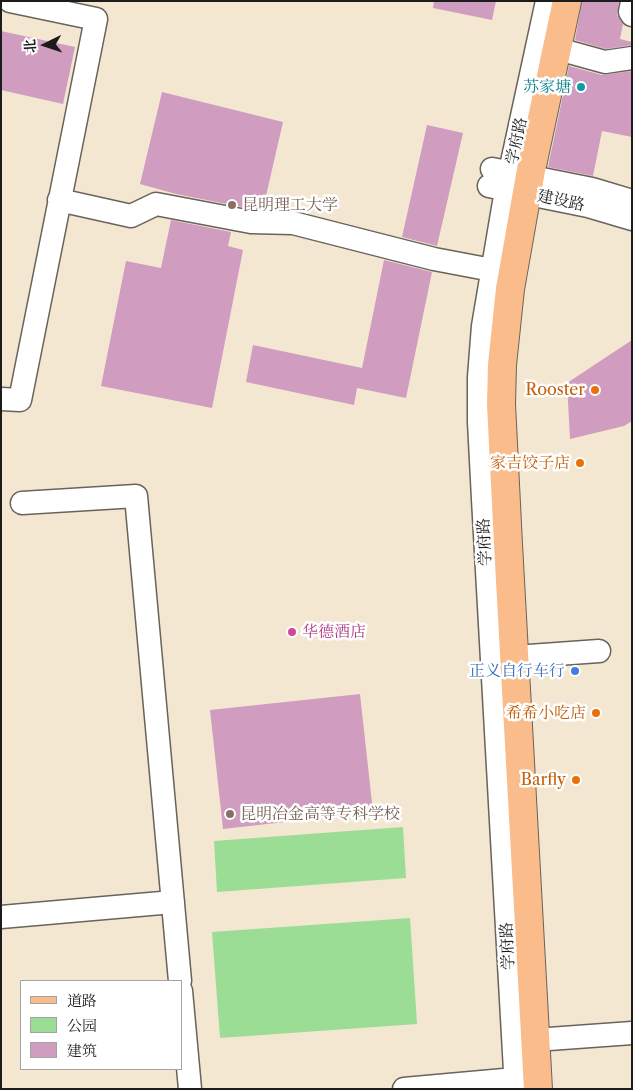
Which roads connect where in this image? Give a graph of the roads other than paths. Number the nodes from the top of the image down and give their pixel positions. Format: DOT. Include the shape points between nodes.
graph roads {
  1 [pos="10,1"];
  2 [pos="547,1"];
  3 [pos="567,1"];
  4 [pos="632,2"];
  5 [pos="632,15"];
  6 [pos="558,49"];
  7 [pos="632,58"];
  8 [pos="509,181"];
  9 [pos="59,200"];
  10 [pos="632,201"];
  11 [pos="632,219"];
  12 [pos="492,270"];
  13 [pos="1,399"];
  14 [pos="22,503"];
  15 [pos="599,651"];
  16 [pos="515,657"];
  17 [pos="173,902"];
  18 [pos="1,917"];
  19 [pos="180,980"];
  20 [pos="182,1002"];
  21 [pos="632,1032"];
  22 [pos="535,1040"];
  23 [pos="523,1086"];
  24 [pos="190,1089"];
  25 [pos="404,1089"];
  1 -- 9 [label="street" via="96,19"];
  2 -- 8 [label="street, 学府路"];
  3 -- 6 [label="main road, 学府路"];
  4 -- 5 [label="street"];
  6 -- 7 [label="street" via="605,62"];
  6 -- 8 [label="main road, 学府路"];
  8 -- 10 [label="street, 建设路" via="592,189"];
  8 -- 11 [label="street, 建设路"];
  8 -- 12 [label="street, 学府路"];
  8 -- 16 [label="main road, 学府路" via="510,288 501,404"];
  9 -- 12 [label="street" via="130,216 156,204 252,222 293,223 434,259"];
  9 -- 13 [label="street" via="20,400"];
  12 -- 23 [label="street, 学府路" via="483,326 479,422"];
  14 -- 17 [label="street" via="136,496"];
  15 -- 16 [label="street"];
  16 -- 22 [label="main road, 学府路"];
  17 -- 18 [label="street"];
  17 -- 19 [label="street"];
  20 -- 24 [label="street"];
  21 -- 22 [label="street"];
  22 -- 23 [label="main road, 学府路"];
  23 -- 25 [label="street"];
}
